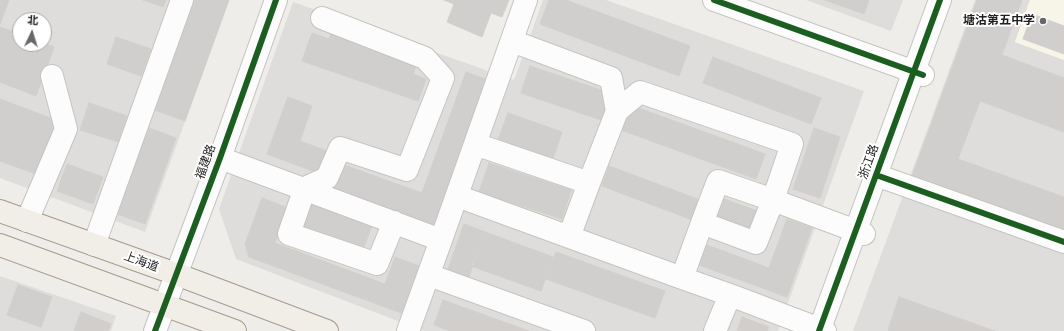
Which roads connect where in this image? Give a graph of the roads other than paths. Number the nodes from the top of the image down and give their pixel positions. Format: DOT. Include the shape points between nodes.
graph roads {
  1 [pos="182,0"];
  2 [pos="265,0"];
  3 [pos="276,0"];
  4 [pos="526,0"];
  5 [pos="714,0"];
  6 [pos="940,0"];
  7 [pos="950,0"];
  8 [pos="322,18"];
  9 [pos="512,41"];
  10 [pos="918,74"];
  11 [pos="52,76"];
  12 [pos="617,111"];
  13 [pos="475,144"];
  14 [pos="220,158"];
  15 [pos="880,176"];
  16 [pos="589,183"];
  17 [pos="305,188"];
  18 [pos="457,196"];
  19 [pos="773,200"];
  20 [pos="0,211"];
  21 [pos="28,221"];
  22 [pos="394,222"];
  23 [pos="702,223"];
  24 [pos="860,232"];
  25 [pos="569,237"];
  26 [pos="441,240"];
  27 [pos="1064,242"];
  28 [pos="0,245"];
  29 [pos="94,245"];
  30 [pos="172,273"];
  31 [pos="429,275"];
  32 [pos="682,278"];
  33 [pos="730,295"];
  34 [pos="156,319"];
  35 [pos="236,331"];
  36 [pos="327,331"];
  37 [pos="408,331"];
  38 [pos="584,331"];
  39 [pos="715,331"];
  40 [pos="824,331"];
  1 -- 29 [label="street"];
  2 -- 30 [label="street, 福建路"];
  3 -- 14 [label="street, 福建路"];
  4 -- 9 [label="street"];
  5 -- 10 [label="street"];
  6 -- 10 [label="street, 浙江路"];
  7 -- 10 [label="street, 浙江路"];
  8 -- 17 [label="street" via="426,58 443,78 407,170 340,148 327,178"];
  9 -- 12 [label="street" via="611,78"];
  9 -- 13 [label="street"];
  10 -- 15 [label="street, 浙江路"];
  11 -- 21 [label="street" via="66,129"];
  12 -- 16 [label="street"];
  12 -- 19 [label="street" via="640,92 792,144"];
  13 -- 16 [label="street"];
  13 -- 18 [label="street"];
  14 -- 17 [label="street"];
  14 -- 30 [label="street, 福建路"];
  15 -- 24 [label="street, 浙江路"];
  15 -- 27 [label="street"];
  16 -- 25 [label="street"];
  17 -- 22 [label="street"];
  17 -- 22 [label="street" via="289,234 377,264"];
  18 -- 25 [label="street"];
  18 -- 26 [label="street"];
  19 -- 23 [label="street" via="718,181"];
  19 -- 23 [label="street" via="756,243"];
  19 -- 24 [label="street"];
  20 -- 21 [label="main road, 上海道"];
  21 -- 29 [label="main road, 上海道"];
  22 -- 26 [label="street"];
  23 -- 32 [label="street"];
  24 -- 40 [label="street, 浙江路"];
  25 -- 32 [label="street"];
  26 -- 31 [label="street"];
  28 -- 34 [label="main road"];
  29 -- 30 [label="main road, 上海道"];
  30 -- 34 [label="street, 福建路"];
  30 -- 36 [label="main road, 上海道"];
  31 -- 37 [label="street"];
  31 -- 38 [label="street"];
  32 -- 33 [label="street"];
  33 -- 39 [label="street"];
  33 -- 40 [label="street"];
  34 -- 35 [label="main road" via="186,313"];
}
